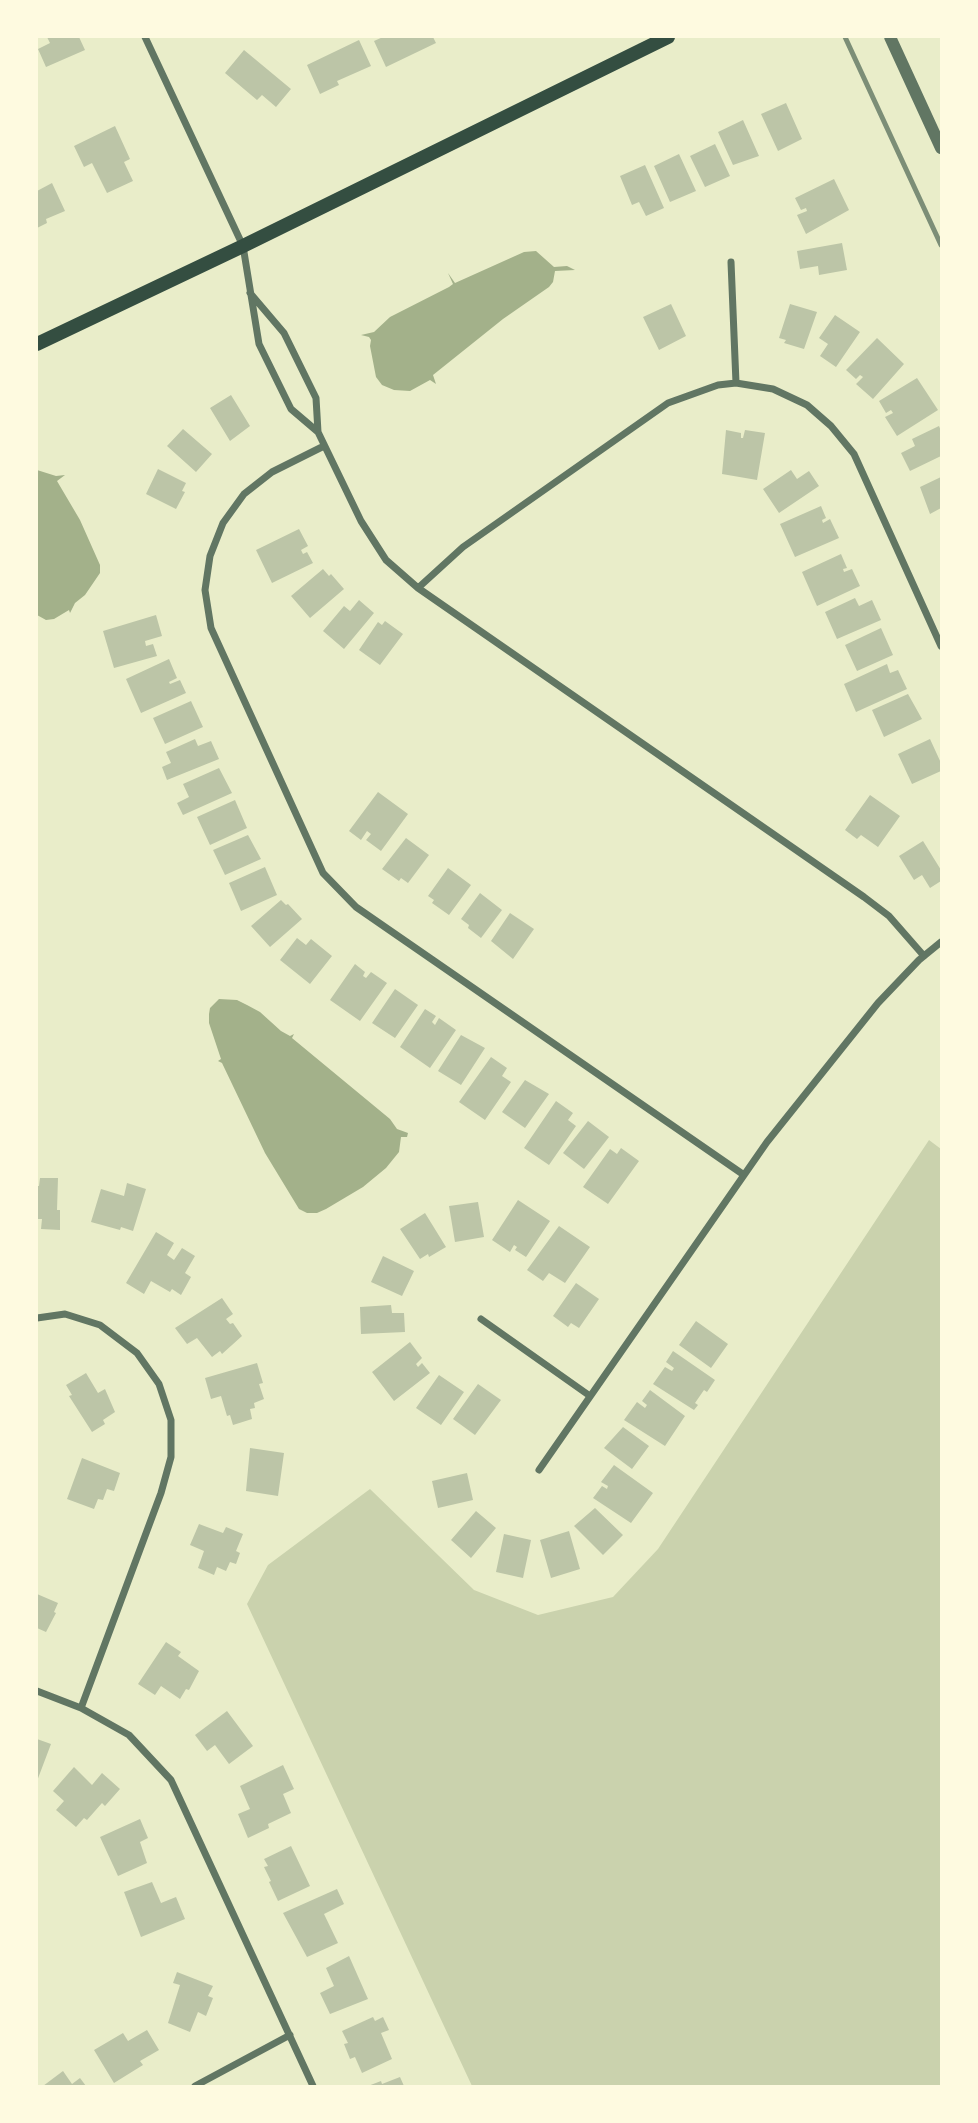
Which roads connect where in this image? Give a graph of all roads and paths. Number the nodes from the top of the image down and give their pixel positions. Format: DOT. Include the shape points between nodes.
graph roads {
  1 [pos="145,37"];
  2 [pos="668,37"];
  3 [pos="890,37"];
  4 [pos="941,148"];
  5 [pos="243,246"];
  6 [pos="731,262"];
  7 [pos="249,293"];
  8 [pos="37,344"];
  9 [pos="736,383"];
  10 [pos="318,432"];
  11 [pos="324,446"];
  12 [pos="418,588"];
  13 [pos="941,646"];
  14 [pos="941,942"];
  15 [pos="924,956"];
  16 [pos="744,1175"];
  17 [pos="37,1318"];
  18 [pos="481,1319"];
  19 [pos="590,1396"];
  20 [pos="538,1470"];
  21 [pos="37,1691"];
  22 [pos="81,1708"];
  23 [pos="290,2035"];
  24 [pos="195,2086"];
  25 [pos="313,2086"];
  1 -- 5 [label="street"];
  2 -- 5 [label="main road"];
  3 -- 4 [label="street"];
  5 -- 7 [label="street"];
  5 -- 8 [label="main road"];
  6 -- 9 [label="street"];
  7 -- 10 [label="street" via="284,333 316,398"];
  7 -- 10 [label="street" via="259,344 291,409"];
  9 -- 12 [label="street" via="668,403 463,547"];
  9 -- 13 [label="street" via="773,389 807,405 854,454"];
  10 -- 11 [label="street"];
  11 -- 12 [label="street" via="386,560"];
  11 -- 16 [label="street" via="272,472 244,494 223,523 210,556 205,590 211,628 323,873 356,907"];
  12 -- 15 [label="street" via="864,897 889,916"];
  14 -- 15 [label="street"];
  15 -- 16 [label="street" via="860,1024"];
  16 -- 19 [label="street"];
  17 -- 22 [label="street" via="65,1314 100,1325 137,1353 159,1384 170,1420 171,1457 161,1493"];
  18 -- 19 [label="street"];
  19 -- 20 [label="street"];
  21 -- 22 [label="street"];
  22 -- 23 [label="street" via="129,1735 171,1780"];
  23 -- 24 [label="street"];
  23 -- 25 [label="street"];
}
